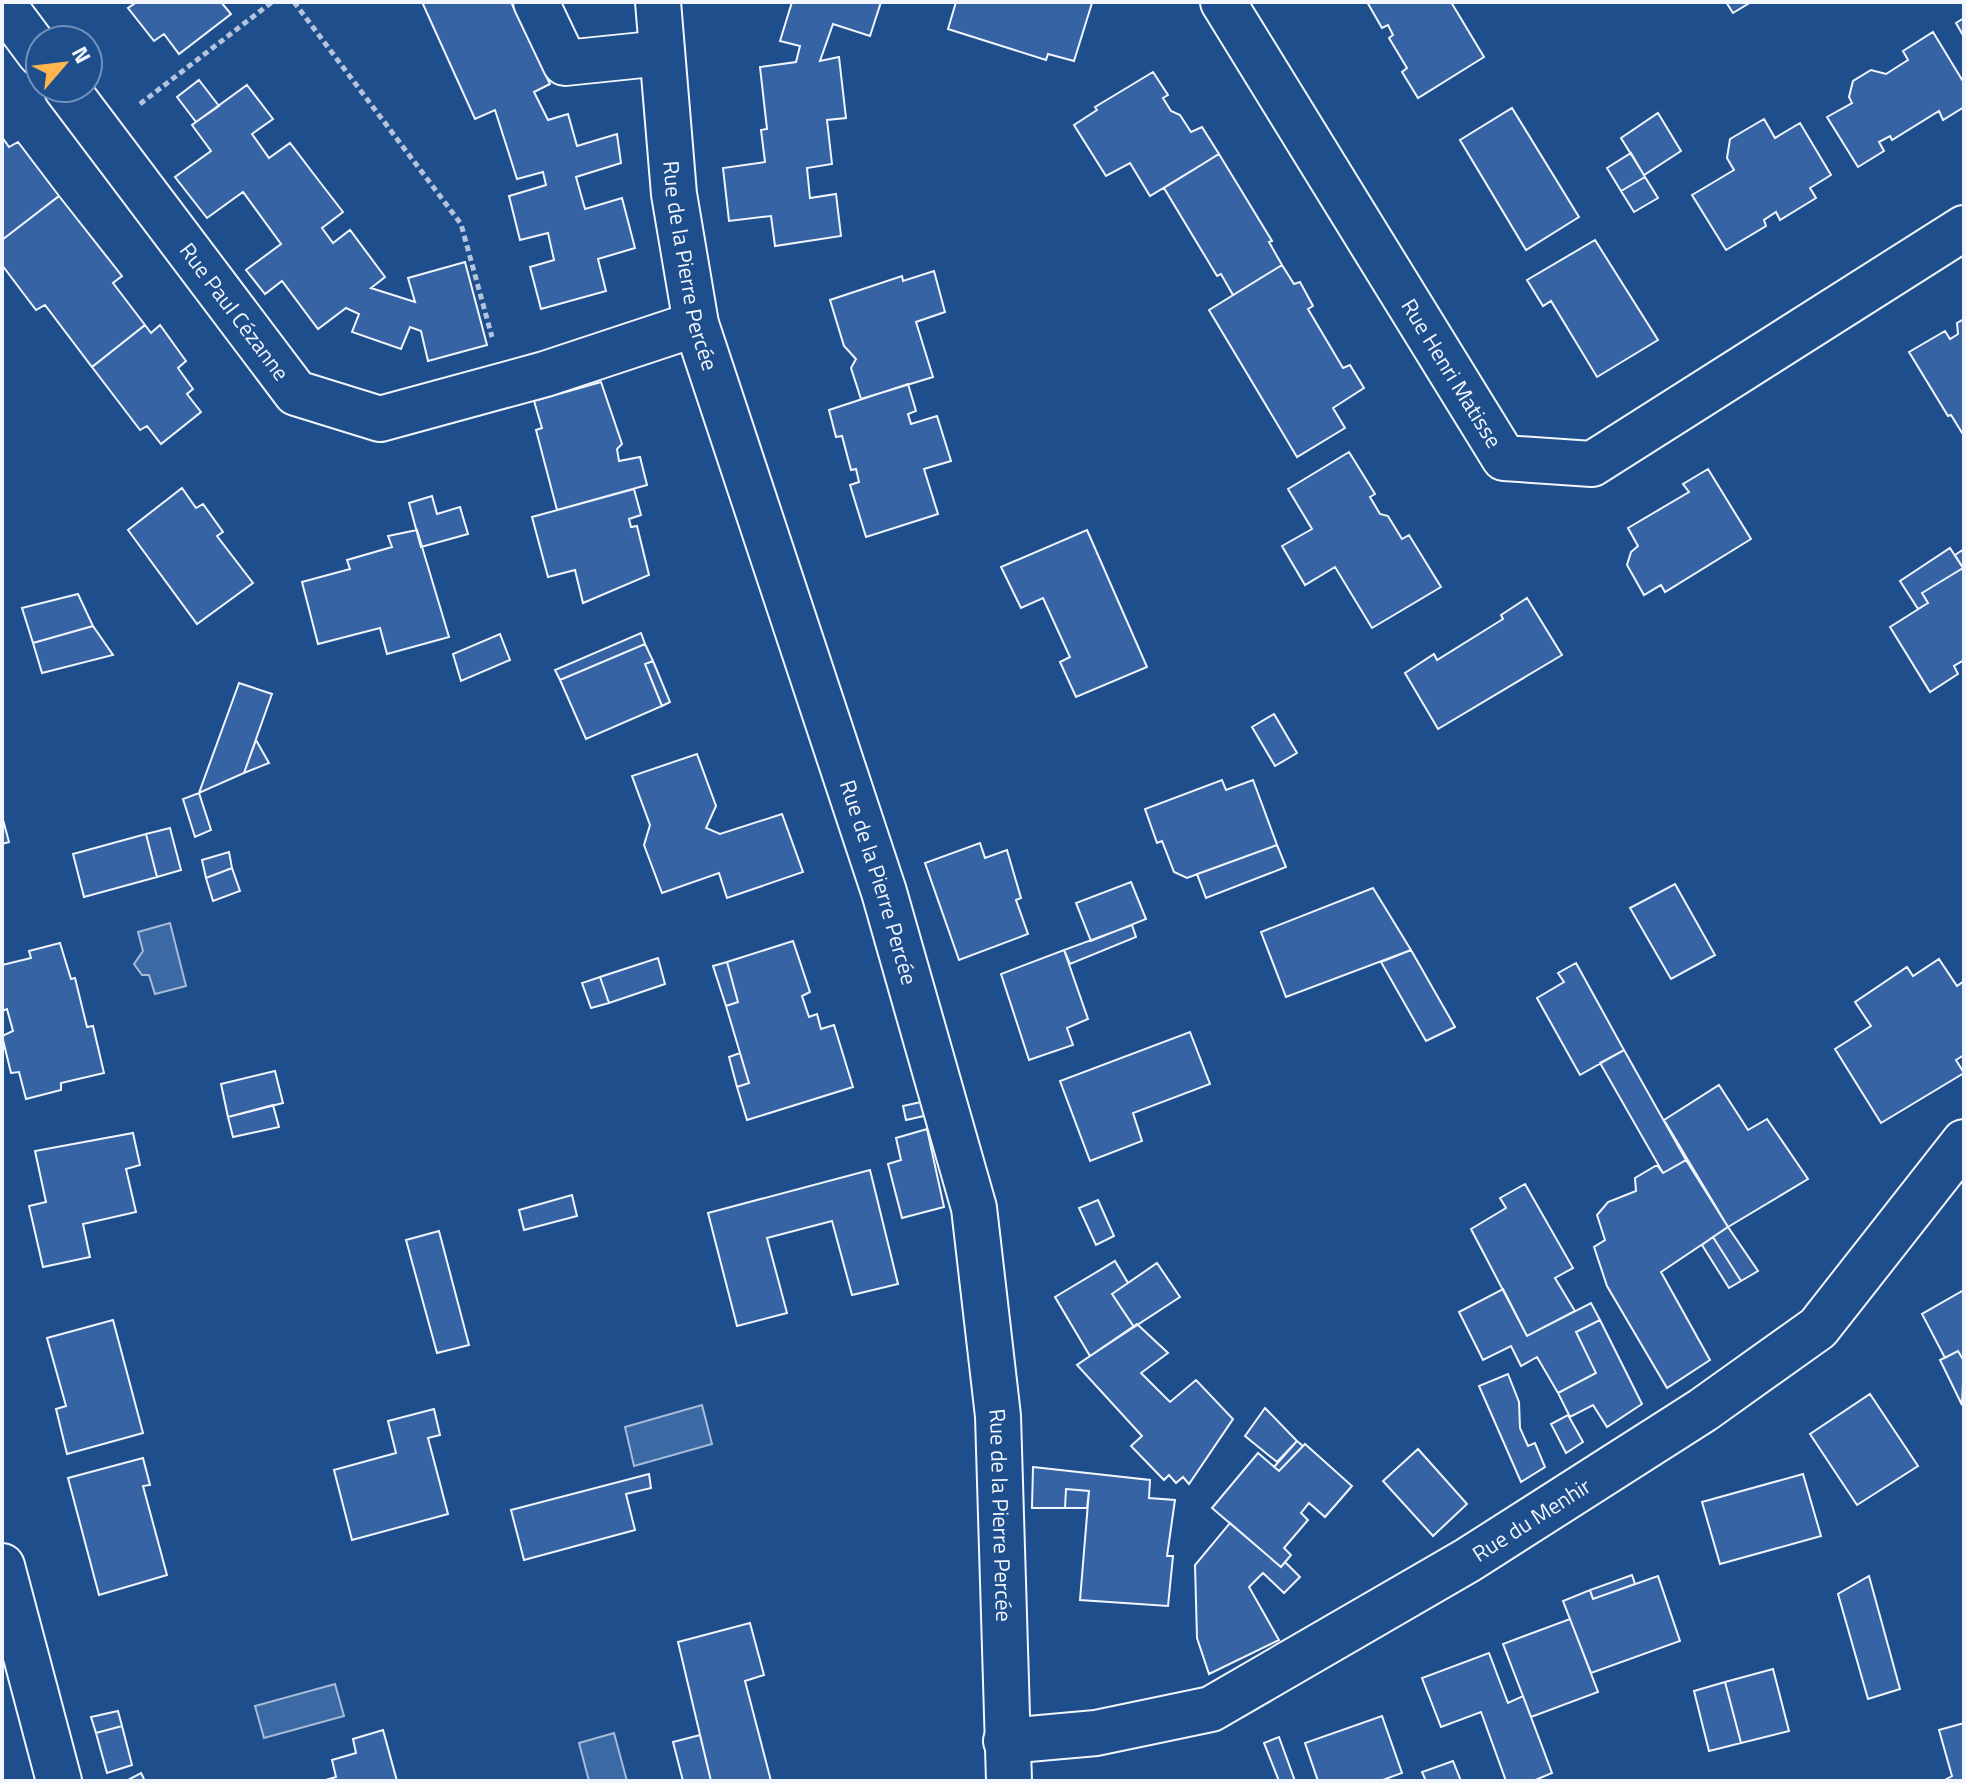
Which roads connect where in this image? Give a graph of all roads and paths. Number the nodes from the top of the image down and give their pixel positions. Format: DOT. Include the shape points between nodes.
graph roads {
  1 [pos="272,2"];
  2 [pos="294,2"];
  3 [pos="536,2"];
  4 [pos="658,2"];
  5 [pos="1223,2"];
  6 [pos="2,3"];
  7 [pos="24,33"];
  8 [pos="662,53"];
  9 [pos="78,104"];
  10 [pos="101,134"];
  11 [pos="1964,228"];
  12 [pos="696,324"];
  13 [pos="505,385"];
  14 [pos="1963,1145"];
  15 [pos="2,1566"];
  16 [pos="1008,1761"];
  17 [pos="59,1781"];
  1 -- 10 [label="path"];
  2 -- 13 [label="path" via="461,224"];
  3 -- 8 [label="street" via="565,63"];
  4 -- 8 [label="street, Rue de la Pierre Percée"];
  5 -- 11 [label="street, Rue Henri Matisse" via="1504,458 1592,464"];
  6 -- 7 [label="street"];
  8 -- 12 [label="street, Rue de la Pierre Percée" via="674,194"];
  9 -- 10 [label="street, Rue Paul Cézanne"];
  10 -- 13 [label="street, Rue Paul Cézanne" via="296,393 380,419"];
  12 -- 13 [label="street, Rue Paul Cézanne"];
  12 -- 16 [label="street, Rue de la Pierre Percée" via="884,892 974,1208 998,1416"];
  14 -- 16 [label="street, Rue du Menhir" via="1818,1328 1703,1410 1481,1552 1211,1709 1096,1733"];
  15 -- 17 [label="street"];
}
